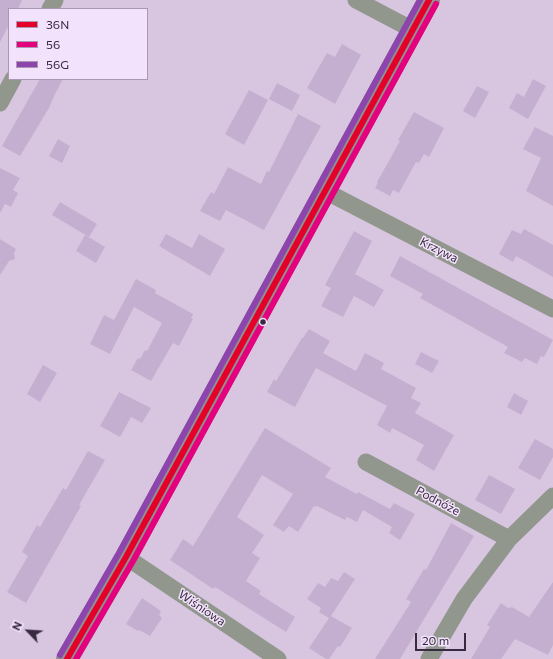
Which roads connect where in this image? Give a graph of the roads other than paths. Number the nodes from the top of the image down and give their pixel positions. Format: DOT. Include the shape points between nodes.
graph roads {
  1 [pos="356,0"];
  2 [pos="429,0"];
  3 [pos="412,30"];
  4 [pos="12,80"];
  5 [pos="0,103"];
  6 [pos="325,191"];
  7 [pos="553,309"];
  8 [pos="366,462"];
  9 [pos="553,496"];
  10 [pos="509,539"];
  11 [pos="126,557"];
  12 [pos="270,657"];
  13 [pos="67,659"];
  14 [pos="429,659"];
  1 -- 3 [label="street"];
  2 -- 3 [label="main road"];
  3 -- 6 [label="main road"];
  4 -- 5 [label="street"];
  6 -- 7 [label="street, Krzywa"];
  6 -- 11 [label="main road"];
  8 -- 10 [label="street, Podnóże"];
  9 -- 10 [label="street"];
  10 -- 14 [label="street" via="464,599"];
  11 -- 12 [label="street, Wiśniowa"];
  11 -- 13 [label="main road"];
}
